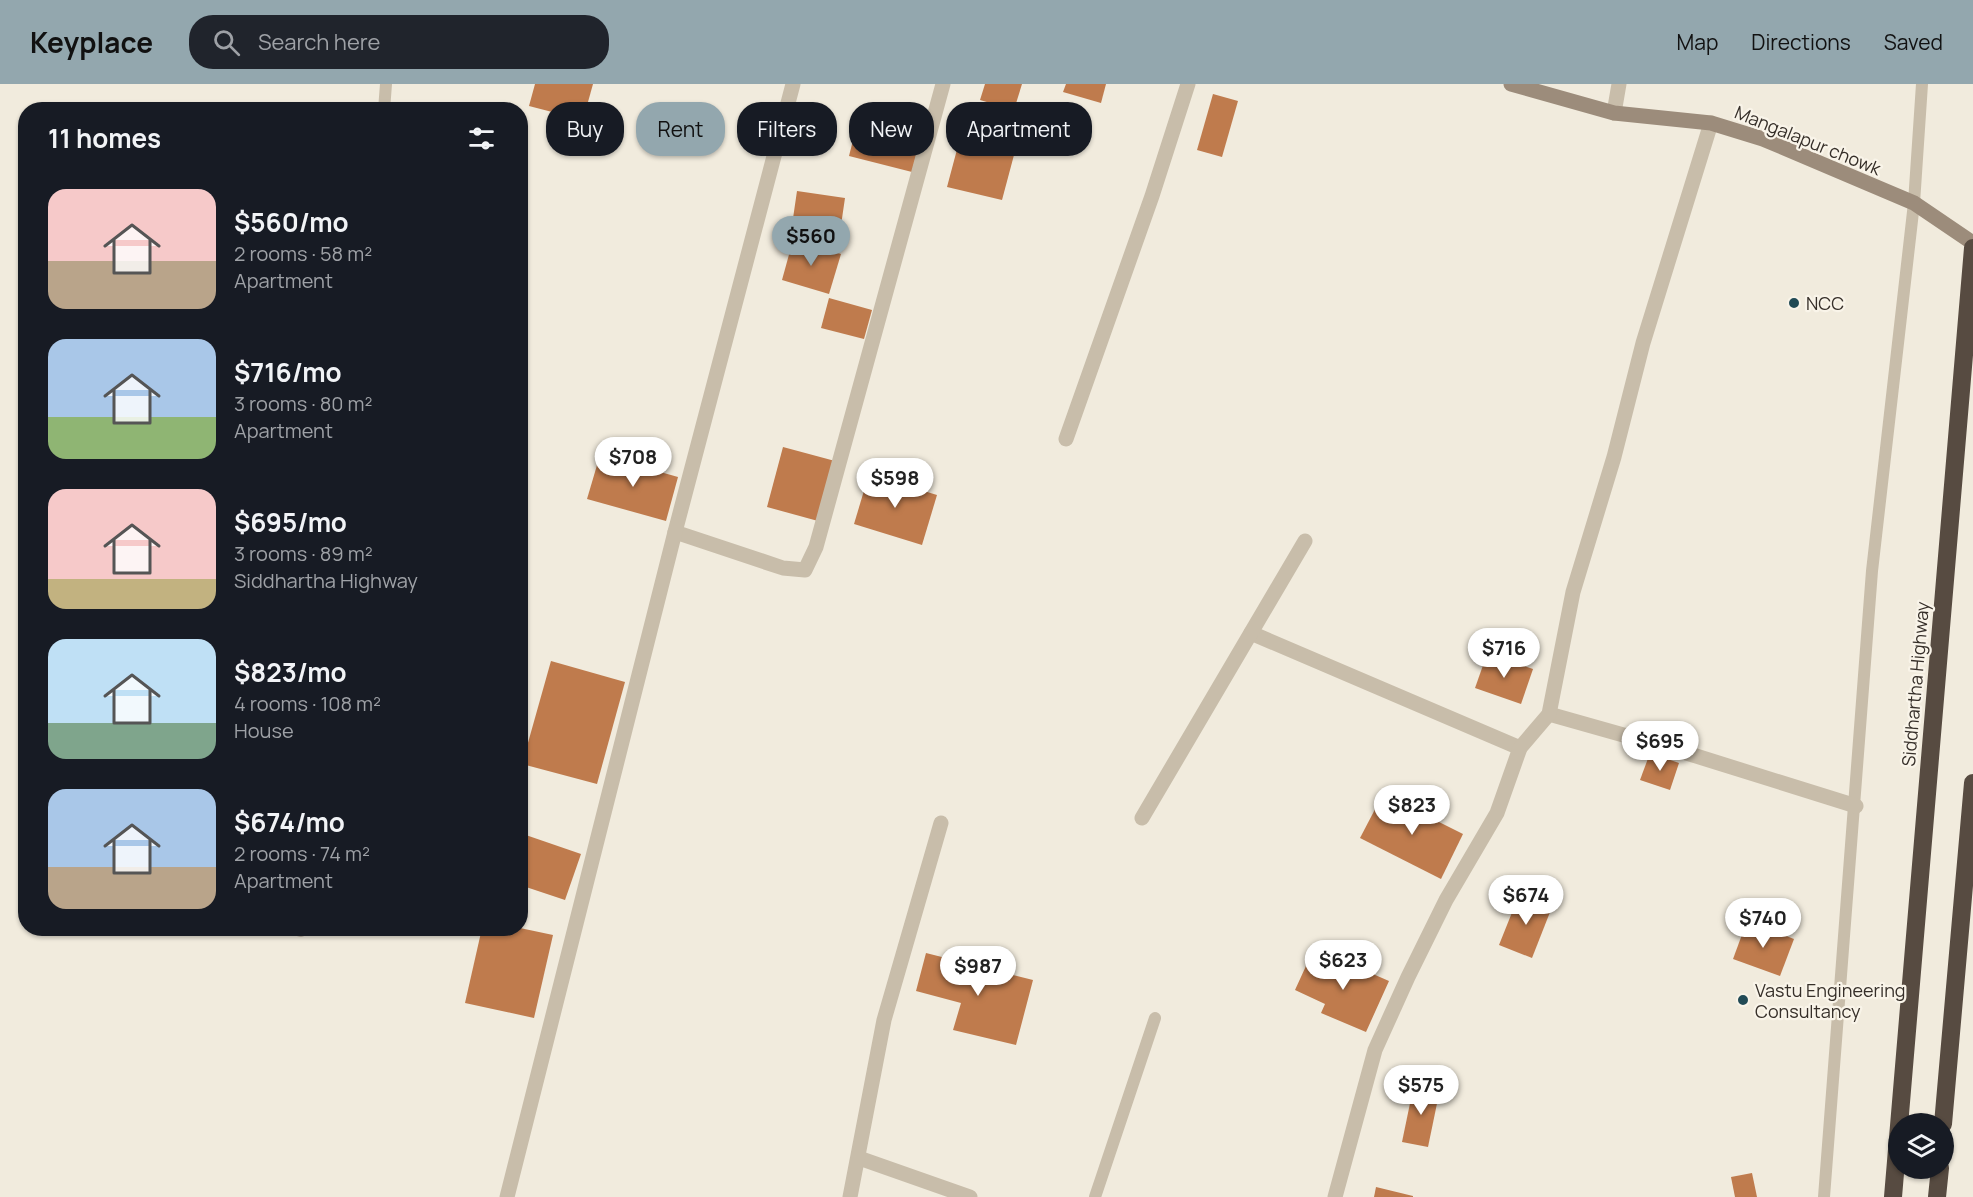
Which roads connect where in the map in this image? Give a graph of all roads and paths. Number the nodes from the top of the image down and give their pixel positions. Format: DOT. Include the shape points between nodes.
graph roads {
  1 [pos="386,84"];
  2 [pos="793,84"];
  3 [pos="943,84"];
  4 [pos="1188,84"];
  5 [pos="1511,84"];
  6 [pos="1619,84"];
  7 [pos="1922,84"];
  8 [pos="385,102"];
  9 [pos="1614,112"];
  10 [pos="1712,123"];
  11 [pos="1914,203"];
  12 [pos="1973,243"];
  13 [pos="1973,248"];
  14 [pos="1066,439"];
  15 [pos="675,532"];
  16 [pos="1305,541"];
  17 [pos="1251,633"];
  18 [pos="1549,714"];
  19 [pos="1520,748"];
  20 [pos="1973,783"];
  21 [pos="1856,806"];
  22 [pos="1142,818"];
  23 [pos="941,823"];
  24 [pos="1155,1018"];
  25 [pos="1944,1113"];
  26 [pos="859,1158"];
  27 [pos="1939,1179"];
  28 [pos="507,1197"];
  29 [pos="850,1197"];
  30 [pos="970,1197"];
  31 [pos="1095,1197"];
  32 [pos="1335,1197"];
  33 [pos="1824,1197"];
  34 [pos="1893,1197"];
  35 [pos="1937,1197"];
  1 -- 8 [label="lane"];
  2 -- 15 [label="street"];
  3 -- 15 [label="street" via="816,547 805,570 783,568"];
  4 -- 14 [label="street"];
  5 -- 9 [label="street, Mangalapur chowk"];
  6 -- 9 [label="street"];
  7 -- 11 [label="lane"];
  9 -- 10 [label="street, Mangalapur chowk"];
  10 -- 11 [label="street, Mangalapur chowk" via="1763,139"];
  10 -- 18 [label="street" via="1643,343 1573,592"];
  11 -- 12 [label="street, Mangalapur chowk"];
  11 -- 21 [label="lane" via="1872,571"];
  13 -- 34 [label="highway, Siddhartha Highway"];
  15 -- 28 [label="street"];
  16 -- 17 [label="street"];
  17 -- 19 [label="street"];
  17 -- 22 [label="street"];
  18 -- 19 [label="street"];
  18 -- 21 [label="street"];
  19 -- 32 [label="street" via="1497,813 1446,900 1375,1050"];
  20 -- 25 [label="highway"];
  21 -- 33 [label="lane"];
  23 -- 26 [label="street" via="884,1020"];
  24 -- 31 [label="lane"];
  26 -- 29 [label="street"];
  26 -- 30 [label="street"];
  27 -- 35 [label="highway"];
}
